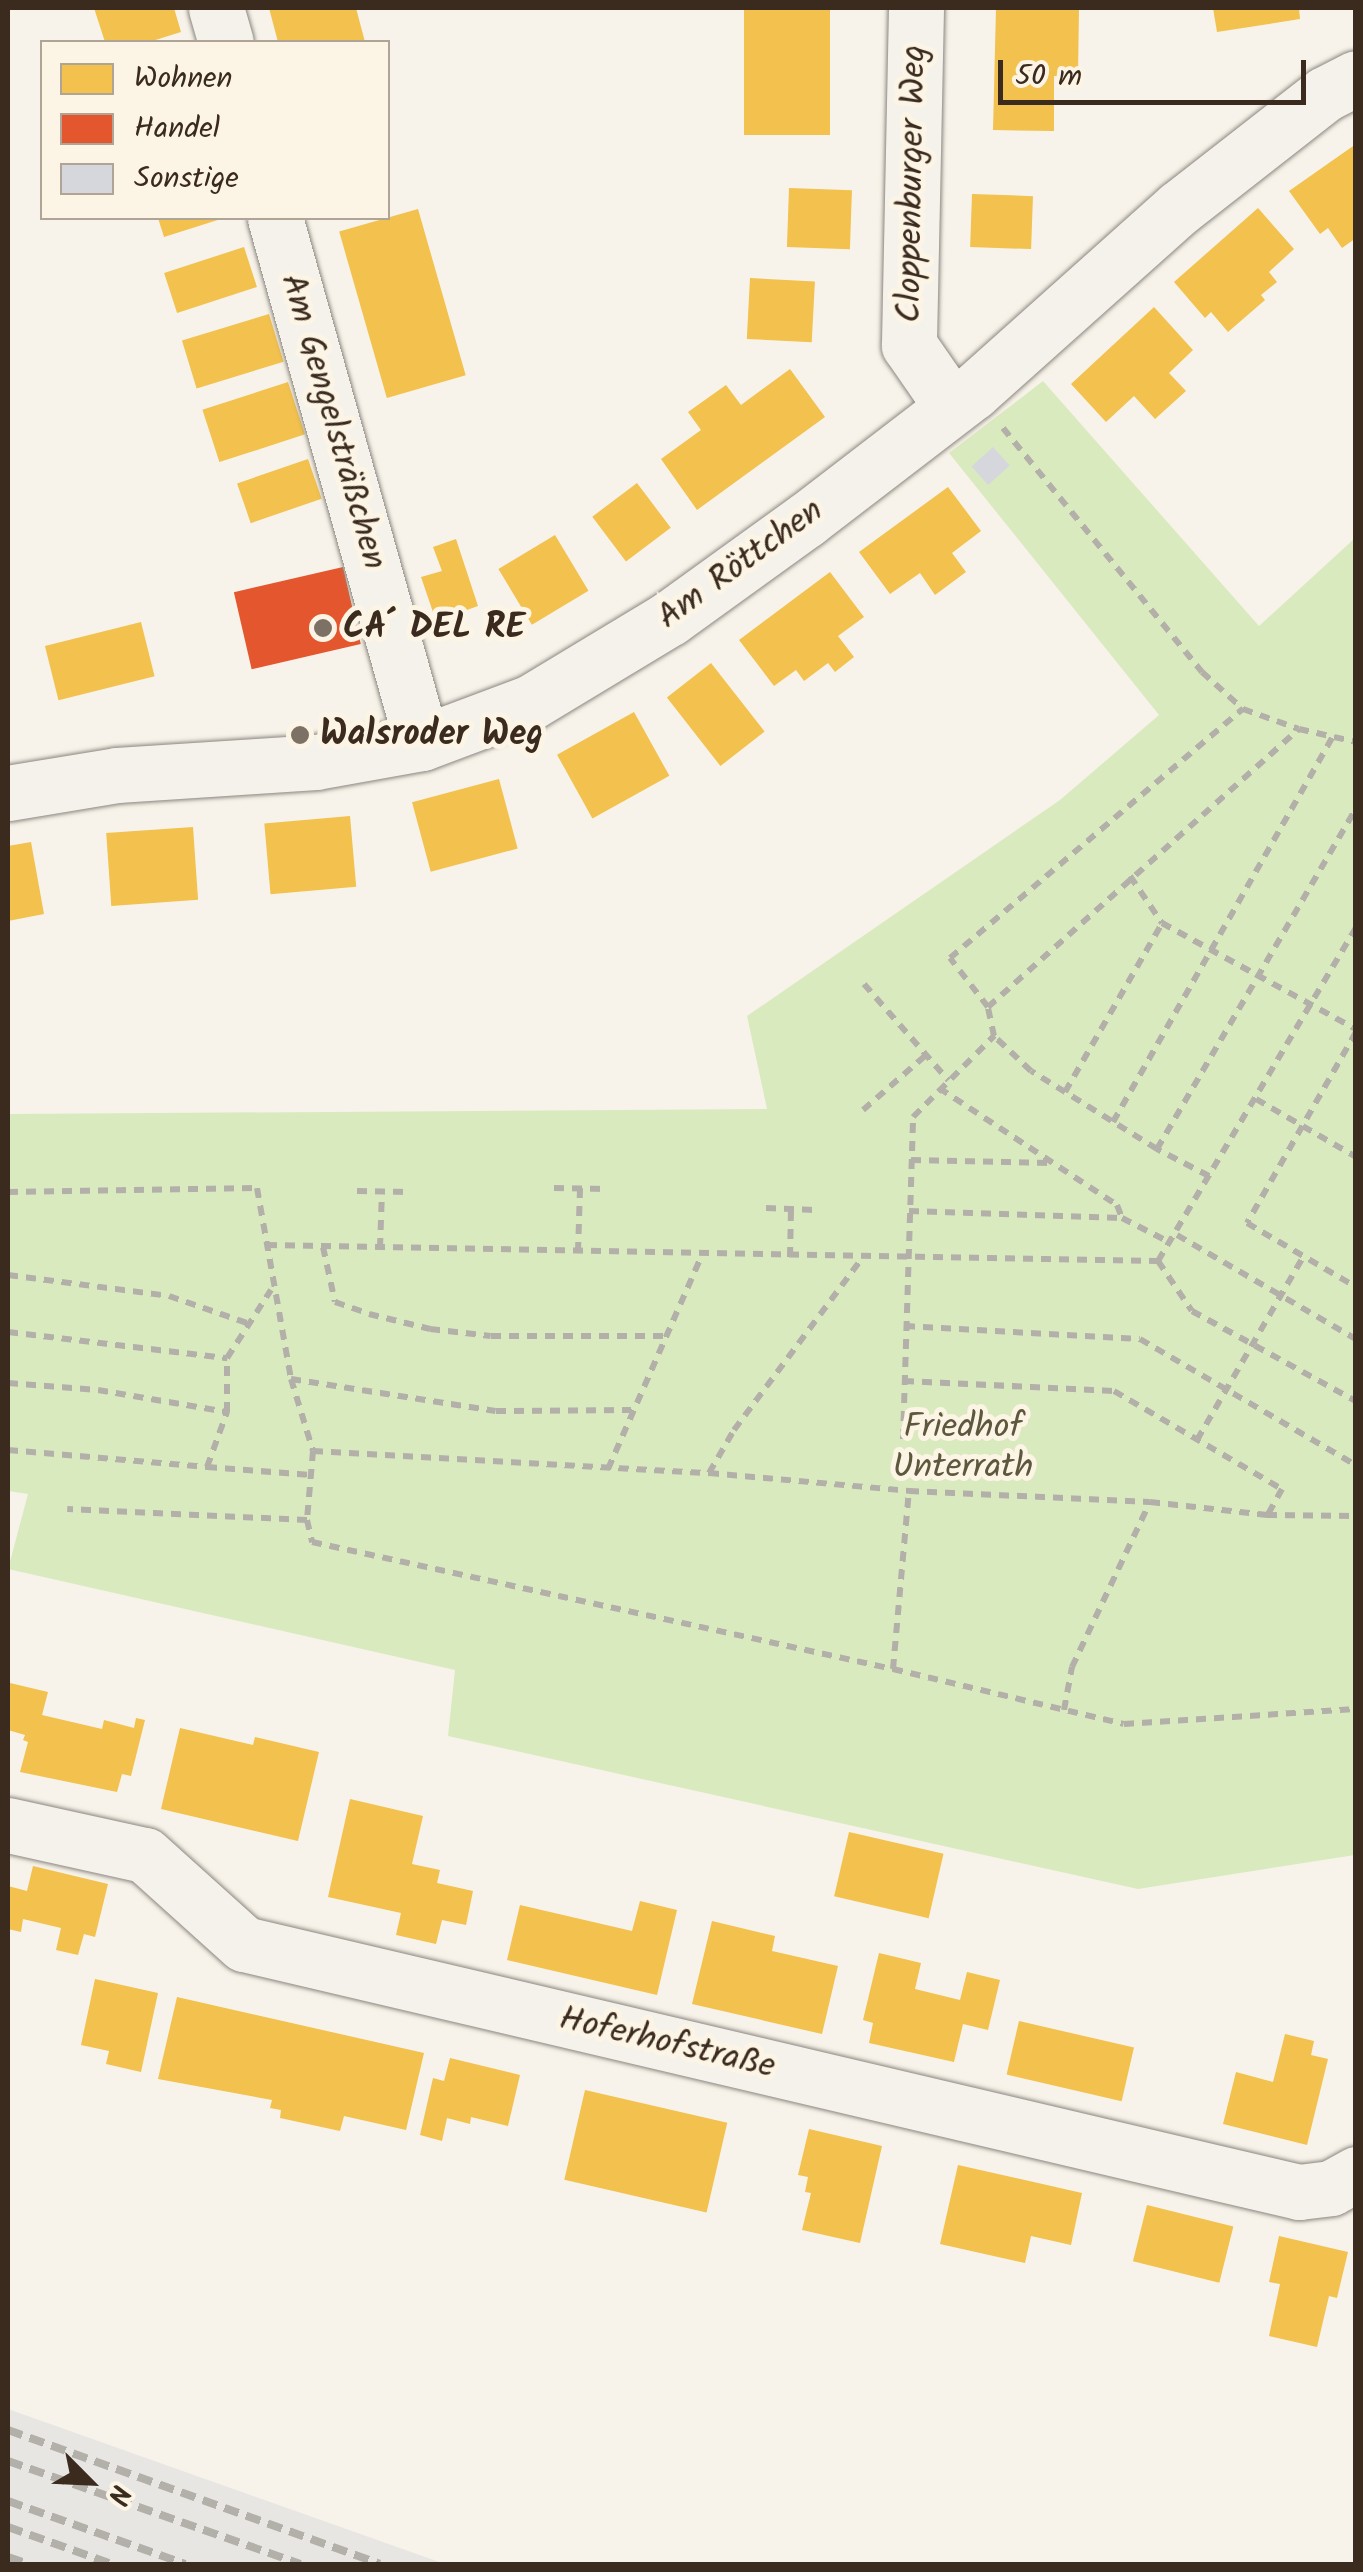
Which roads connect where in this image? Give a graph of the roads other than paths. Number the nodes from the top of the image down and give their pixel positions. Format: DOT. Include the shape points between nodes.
graph roads {
  1 [pos="216,8"];
  2 [pos="916,8"];
  3 [pos="225,40"];
  4 [pos="1356,78"];
  5 [pos="276,220"];
  6 [pos="952,407"];
  7 [pos="422,743"];
  8 [pos="8,792"];
  9 [pos="8,1826"];
  10 [pos="1356,2174"];
  1 -- 3 [label="street"];
  2 -- 6 [label="street, Cloppenburger Weg" via="910,345"];
  4 -- 6 [label="street, Am Röttchen" via="1325,94 1179,208"];
  5 -- 7 [label="street, Am Gengelsträßchen"];
  6 -- 7 [label="street, Am Röttchen" via="654,628 531,702"];
  7 -- 8 [label="street, Am Röttchen" via="316,762 117,775"];
  9 -- 10 [label="street, Hoferhofstraße" via="144,1855 244,1944 1299,2192 1331,2188"];
}
